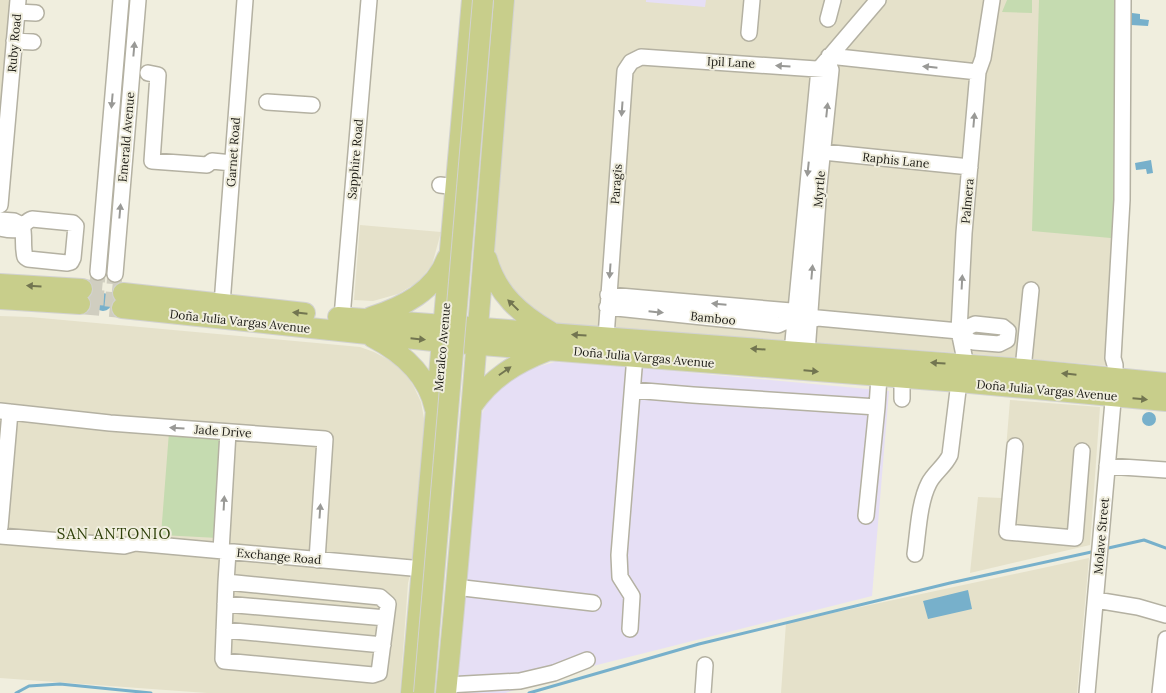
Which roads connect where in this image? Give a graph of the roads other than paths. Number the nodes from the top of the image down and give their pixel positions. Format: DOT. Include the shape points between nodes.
graph roads {
  1 [pos="121,0"];
  2 [pos="138,0"];
  3 [pos="245,0"];
  4 [pos="369,0"];
  5 [pos="472,0"];
  6 [pos="483,0"];
  7 [pos="494,0"];
  8 [pos="504,0"];
  9 [pos="752,0"];
  10 [pos="833,0"];
  11 [pos="878,0"];
  12 [pos="992,0"];
  13 [pos="1123,0"];
  14 [pos="18,6"];
  15 [pos="36,13"];
  16 [pos="828,20"];
  17 [pos="749,33"];
  18 [pos="14,41"];
  19 [pos="34,42"];
  20 [pos="631,62"];
  21 [pos="826,64"];
  22 [pos="148,72"];
  23 [pos="978,72"];
  24 [pos="267,102"];
  25 [pos="312,105"];
  26 [pos="823,152"];
  27 [pos="233,158"];
  28 [pos="2,161"];
  29 [pos="970,167"];
  30 [pos="0,205"];
  31 [pos="0,220"];
  32 [pos="0,228"];
  33 [pos="452,240"];
  34 [pos="484,246"];
  35 [pos="98,272"];
  36 [pos="115,274"];
  37 [pos="0,284"];
  38 [pos="1031,290"];
  39 [pos="0,299"];
  40 [pos="608,301"];
  41 [pos="222,304"];
  42 [pos="805,316"];
  43 [pos="342,317"];
  44 [pos="365,326"];
  45 [pos="959,331"];
  46 [pos="444,334"];
  47 [pos="471,335"];
  48 [pos="606,337"];
  49 [pos="553,341"];
  50 [pos="800,352"];
  51 [pos="635,356"];
  52 [pos="963,374"];
  53 [pos="1021,376"];
  54 [pos="879,377"];
  55 [pos="902,379"];
  56 [pos="1115,380"];
  57 [pos="1166,383"];
  58 [pos="633,390"];
  59 [pos="902,399"];
  60 [pos="1166,401"];
  61 [pos="877,407"];
  62 [pos="471,410"];
  63 [pos="5,412"];
  64 [pos="436,413"];
  65 [pos="228,432"];
  66 [pos="1015,446"];
  67 [pos="1082,451"];
  68 [pos="432,456"];
  69 [pos="467,460"];
  70 [pos="1107,466"];
  71 [pos="1166,470"];
  72 [pos="866,516"];
  73 [pos="0,527"];
  74 [pos="0,536"];
  75 [pos="135,544"];
  76 [pos="224,552"];
  77 [pos="915,554"];
  78 [pos="317,560"];
  79 [pos="422,569"];
  80 [pos="226,582"];
  81 [pos="456,587"];
  82 [pos="1096,600"];
  83 [pos="592,603"];
  84 [pos="225,604"];
  85 [pos="1166,616"];
  86 [pos="386,618"];
  87 [pos="630,629"];
  88 [pos="224,630"];
  89 [pos="1166,640"];
  90 [pos="383,645"];
  91 [pos="587,660"];
  92 [pos="705,665"];
  93 [pos="443,690"];
  94 [pos="412,693"];
  95 [pos="424,693"];
  96 [pos="703,693"];
  97 [pos="1087,693"];
  98 [pos="1160,693"];
  1 -- 35 [label="street, Emerald Avenue, one-way"];
  36 -- 2 [label="street, Emerald Avenue, one-way"];
  3 -- 27 [label="street, Garnet Road"];
  4 -- 43 [label="street, Sapphire Road"];
  5 -- 33 [label="main road, Meralco Avenue" via="448,186"];
  6 -- 95 [label="main road, Meralco Avenue, bridge"];
  7 -- 93 [label="main road, Meralco Avenue"];
  8 -- 34 [label="main road"];
  9 -- 17 [label="street"];
  10 -- 16 [label="street"];
  11 -- 21 [label="street"];
  12 -- 23 [label="street, Palmera"];
  13 -- 56 [label="street, Molave Street" via="1122,200 1113,358"];
  14 -- 15 [label="street"];
  14 -- 18 [label="street, Ruby Road"];
  18 -- 19 [label="street"];
  18 -- 28 [label="street, Ruby Road"];
  21 -- 20 [label="street, Ipil Lane, one-way" via="641,57"];
  20 -- 40 [label="street, Paragis, one-way" via="625,71"];
  23 -- 21 [label="street, Ipil Lane, one-way"];
  26 -- 21 [label="street, Myrtle, one-way"];
  21 -- 42 [label="street, Myrtle, one-way"];
  22 -- 27 [label="street" via="158,75 152,161 207,165 212,156"];
  29 -- 23 [label="street, Palmera, one-way"];
  24 -- 25 [label="street"];
  26 -- 29 [label="street, Raphis Lane"];
  42 -- 26 [label="street, Myrtle, one-way"];
  27 -- 41 [label="street, Garnet Road"];
  28 -- 30 [label="street, Ruby Road"];
  45 -- 29 [label="street, Palmera, one-way"];
  31 -- 32 [label="street" via="14,221 22,226 18,229"];
  33 -- 34 [label="main road" via="457,249 467,254"];
  33 -- 44 [label="main road" via="442,271 426,290"];
  33 -- 46 [label="main road, Meralco Avenue"];
  34 -- 47 [label="main road"];
  49 -- 34 [label="main road, one-way" via="500,290"];
  39 -- 37 [label="main road, one-way" via="81,297"];
  38 -- 53 [label="street"];
  40 -- 42 [label="street, Bamboo" via="778,325"];
  40 -- 48 [label="street, Paragis"];
  43 -- 41 [label="main road, Doña Julia Vargas Avenue, one-way"];
  41 -- 44 [label="main road, Doña Julia Vargas Avenue" via="122,301"];
  42 -- 45 [label="street, Bamboo"];
  42 -- 50 [label="street"];
  43 -- 44 [label="main road, Doña Julia Vargas Avenue"];
  44 -- 46 [label="main road, Doña Julia Vargas Avenue"];
  44 -- 64 [label="main road" via="416,370 429,392"];
  45 -- 52 [label="street, Palmera"];
  46 -- 47 [label="main road, Doña Julia Vargas Avenue"];
  46 -- 64 [label="main road, Meralco Avenue"];
  47 -- 49 [label="main road, Doña Julia Vargas Avenue"];
  47 -- 62 [label="main road"];
  48 -- 49 [label="main road, Doña Julia Vargas Avenue, one-way"];
  50 -- 48 [label="main road, Doña Julia Vargas Avenue, one-way"];
  49 -- 51 [label="main road, Doña Julia Vargas Avenue"];
  62 -- 49 [label="main road, one-way" via="500,374"];
  52 -- 50 [label="main road, Doña Julia Vargas Avenue, one-way"];
  51 -- 54 [label="main road, Doña Julia Vargas Avenue, one-way"];
  51 -- 58 [label="street"];
  52 -- 53 [label="main road, Doña Julia Vargas Avenue"];
  52 -- 55 [label="main road, Doña Julia Vargas Avenue"];
  52 -- 77 [label="street, Palmera" via="950,455 926,488"];
  53 -- 56 [label="main road, Doña Julia Vargas Avenue"];
  54 -- 55 [label="main road, Doña Julia Vargas Avenue"];
  54 -- 61 [label="street"];
  55 -- 59 [label="street"];
  56 -- 57 [label="main road, Doña Julia Vargas Avenue"];
  56 -- 60 [label="main road, Doña Julia Vargas Avenue, one-way"];
  56 -- 70 [label="street, Molave Street"];
  58 -- 61 [label="street"];
  58 -- 87 [label="street" via="618,572 632,596"];
  61 -- 72 [label="street"];
  62 -- 69 [label="main road"];
  65 -- 63 [label="street, Jade Drive, one-way"];
  63 -- 73 [label="street"];
  64 -- 68 [label="main road, Meralco Avenue"];
  76 -- 65 [label="street, one-way"];
  78 -- 65 [label="street, Jade Drive, one-way" via="325,439"];
  66 -- 67 [label="street" via="1007,532 1074,538"];
  68 -- 69 [label="main road" via="441,449 452,448"];
  68 -- 79 [label="main road, Meralco Avenue"];
  69 -- 81 [label="main road"];
  70 -- 71 [label="street"];
  70 -- 82 [label="street, Molave Street"];
  73 -- 75 [label="street, Exchange Road" via="124,538"];
  74 -- 75 [label="street, Exchange Road" via="124,546"];
  75 -- 76 [label="street, Exchange Road"];
  76 -- 78 [label="street, Exchange Road"];
  76 -- 80 [label="street"];
  78 -- 79 [label="street, Exchange Road"];
  79 -- 94 [label="main road, Meralco Avenue"];
  80 -- 84 [label="street"];
  80 -- 86 [label="street" via="380,597 388,604"];
  81 -- 83 [label="street"];
  81 -- 93 [label="main road"];
  82 -- 85 [label="street" via="1138,607"];
  82 -- 97 [label="street, Molave Street"];
  84 -- 86 [label="street"];
  84 -- 88 [label="street"];
  86 -- 90 [label="street"];
  88 -- 90 [label="street"];
  88 -- 90 [label="street" via="222,659 226,662 373,675 380,670"];
  89 -- 98 [label="street"];
  91 -- 93 [label="street" via="554,673 520,681"];
  92 -- 96 [label="street"];
}
